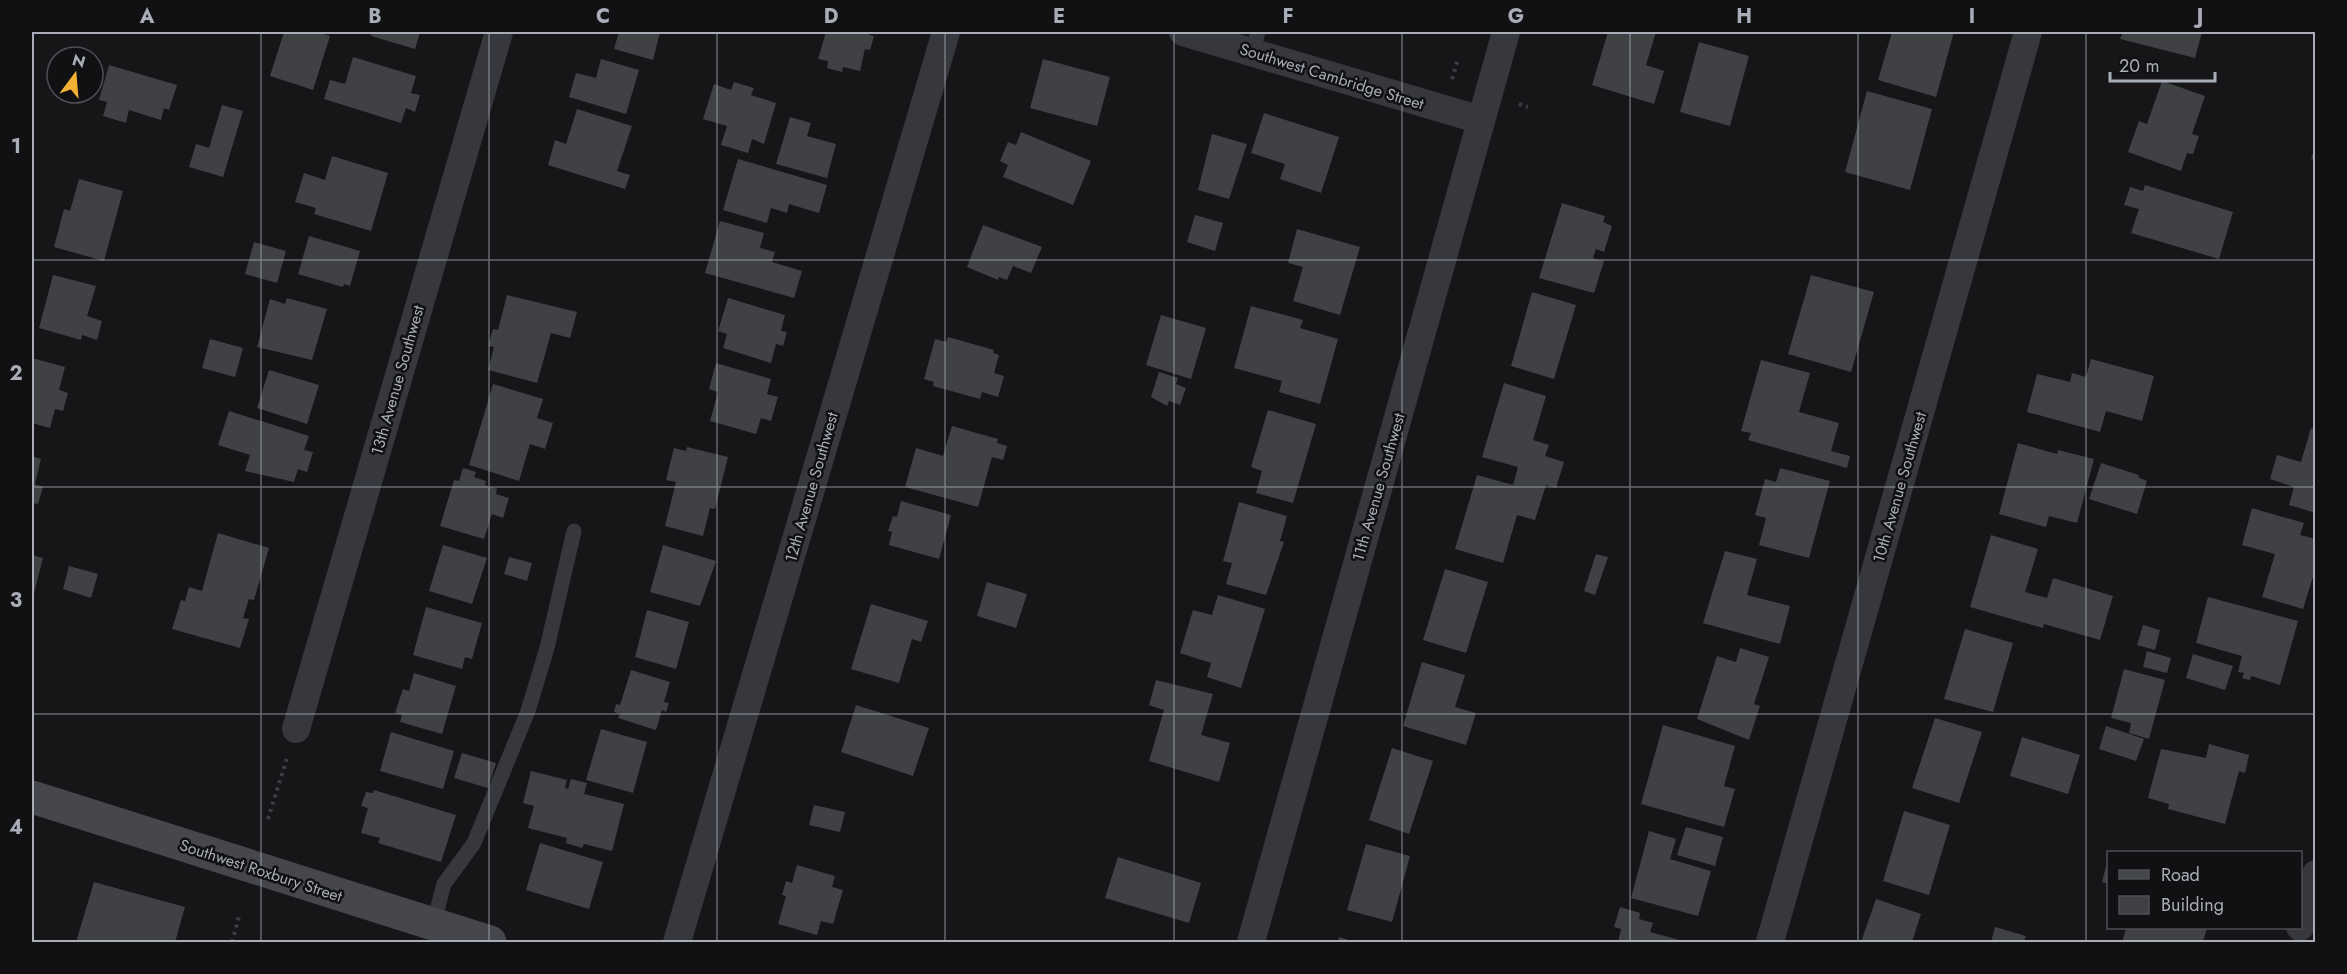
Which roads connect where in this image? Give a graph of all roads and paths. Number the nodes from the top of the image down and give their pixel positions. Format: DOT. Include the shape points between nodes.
graph roads {
  1 [pos="499,32"];
  2 [pos="946,32"];
  3 [pos="1183,32"];
  4 [pos="1506,32"];
  5 [pos="2028,32"];
  6 [pos="1255,42"];
  7 [pos="1458,59"];
  8 [pos="1450,84"];
  9 [pos="1481,120"];
  10 [pos="574,531"];
  11 [pos="292,742"];
  12 [pos="32,797"];
  13 [pos="268,819"];
  14 [pos="2316,874"];
  15 [pos="240,913"];
  16 [pos="2302,920"];
  17 [pos="433,925"];
  18 [pos="232,942"];
  19 [pos="490,942"];
  20 [pos="677,942"];
  21 [pos="1251,942"];
  22 [pos="1770,942"];
  1 -- 11 [label="street, 13th Avenue Southwest"];
  2 -- 20 [label="street, 12th Avenue Southwest"];
  3 -- 6 [label="street, Southwest Cambridge Street"];
  4 -- 9 [label="street, 11th Avenue Southwest"];
  5 -- 22 [label="street, 10th Avenue Southwest"];
  6 -- 9 [label="street, Southwest Cambridge Street"];
  7 -- 8 [label="path"];
  9 -- 21 [label="street, 11th Avenue Southwest"];
  10 -- 17 [label="lane" via="528,711 474,843 444,884"];
  11 -- 13 [label="path"];
  12 -- 17 [label="main road, Southwest Roxbury Street"];
  14 -- 16 [label="street"];
  15 -- 18 [label="path"];
  17 -- 19 [label="main road, Southwest Roxbury Street"];
}
